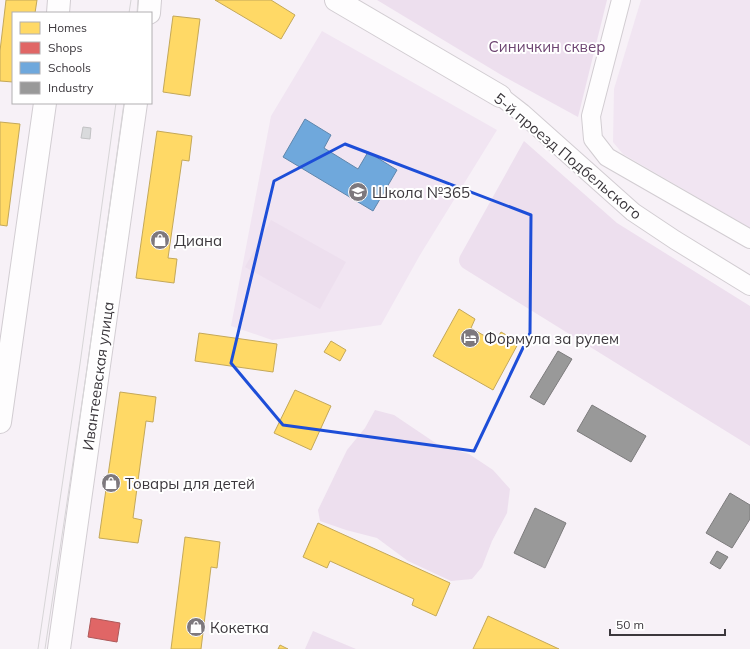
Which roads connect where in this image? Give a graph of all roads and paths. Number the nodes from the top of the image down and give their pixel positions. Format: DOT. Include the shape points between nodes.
graph roads {
  1 [pos="59,0"];
  2 [pos="150,0"];
  3 [pos="336,0"];
  4 [pos="621,0"];
  5 [pos="58,12"];
  6 [pos="149,12"];
  7 [pos="500,96"];
  8 [pos="45,104"];
  9 [pos="136,104"];
  10 [pos="750,239"];
  11 [pos="750,286"];
  12 [pos="0,422"];
  13 [pos="59,649"];
  1 -- 5 [label="street"];
  2 -- 6 [label="street"];
  3 -- 7 [label="street, 5-й проезд Подбельского"];
  4 -- 10 [label="street, 5-й проезд Подбельского" via="591,116 593,139 607,157"];
  7 -- 11 [label="street, 5-й проезд Подбельского" via="633,212"];
  8 -- 12 [label="street"];
  9 -- 13 [label="street, Ивантеевская улица"];
}
